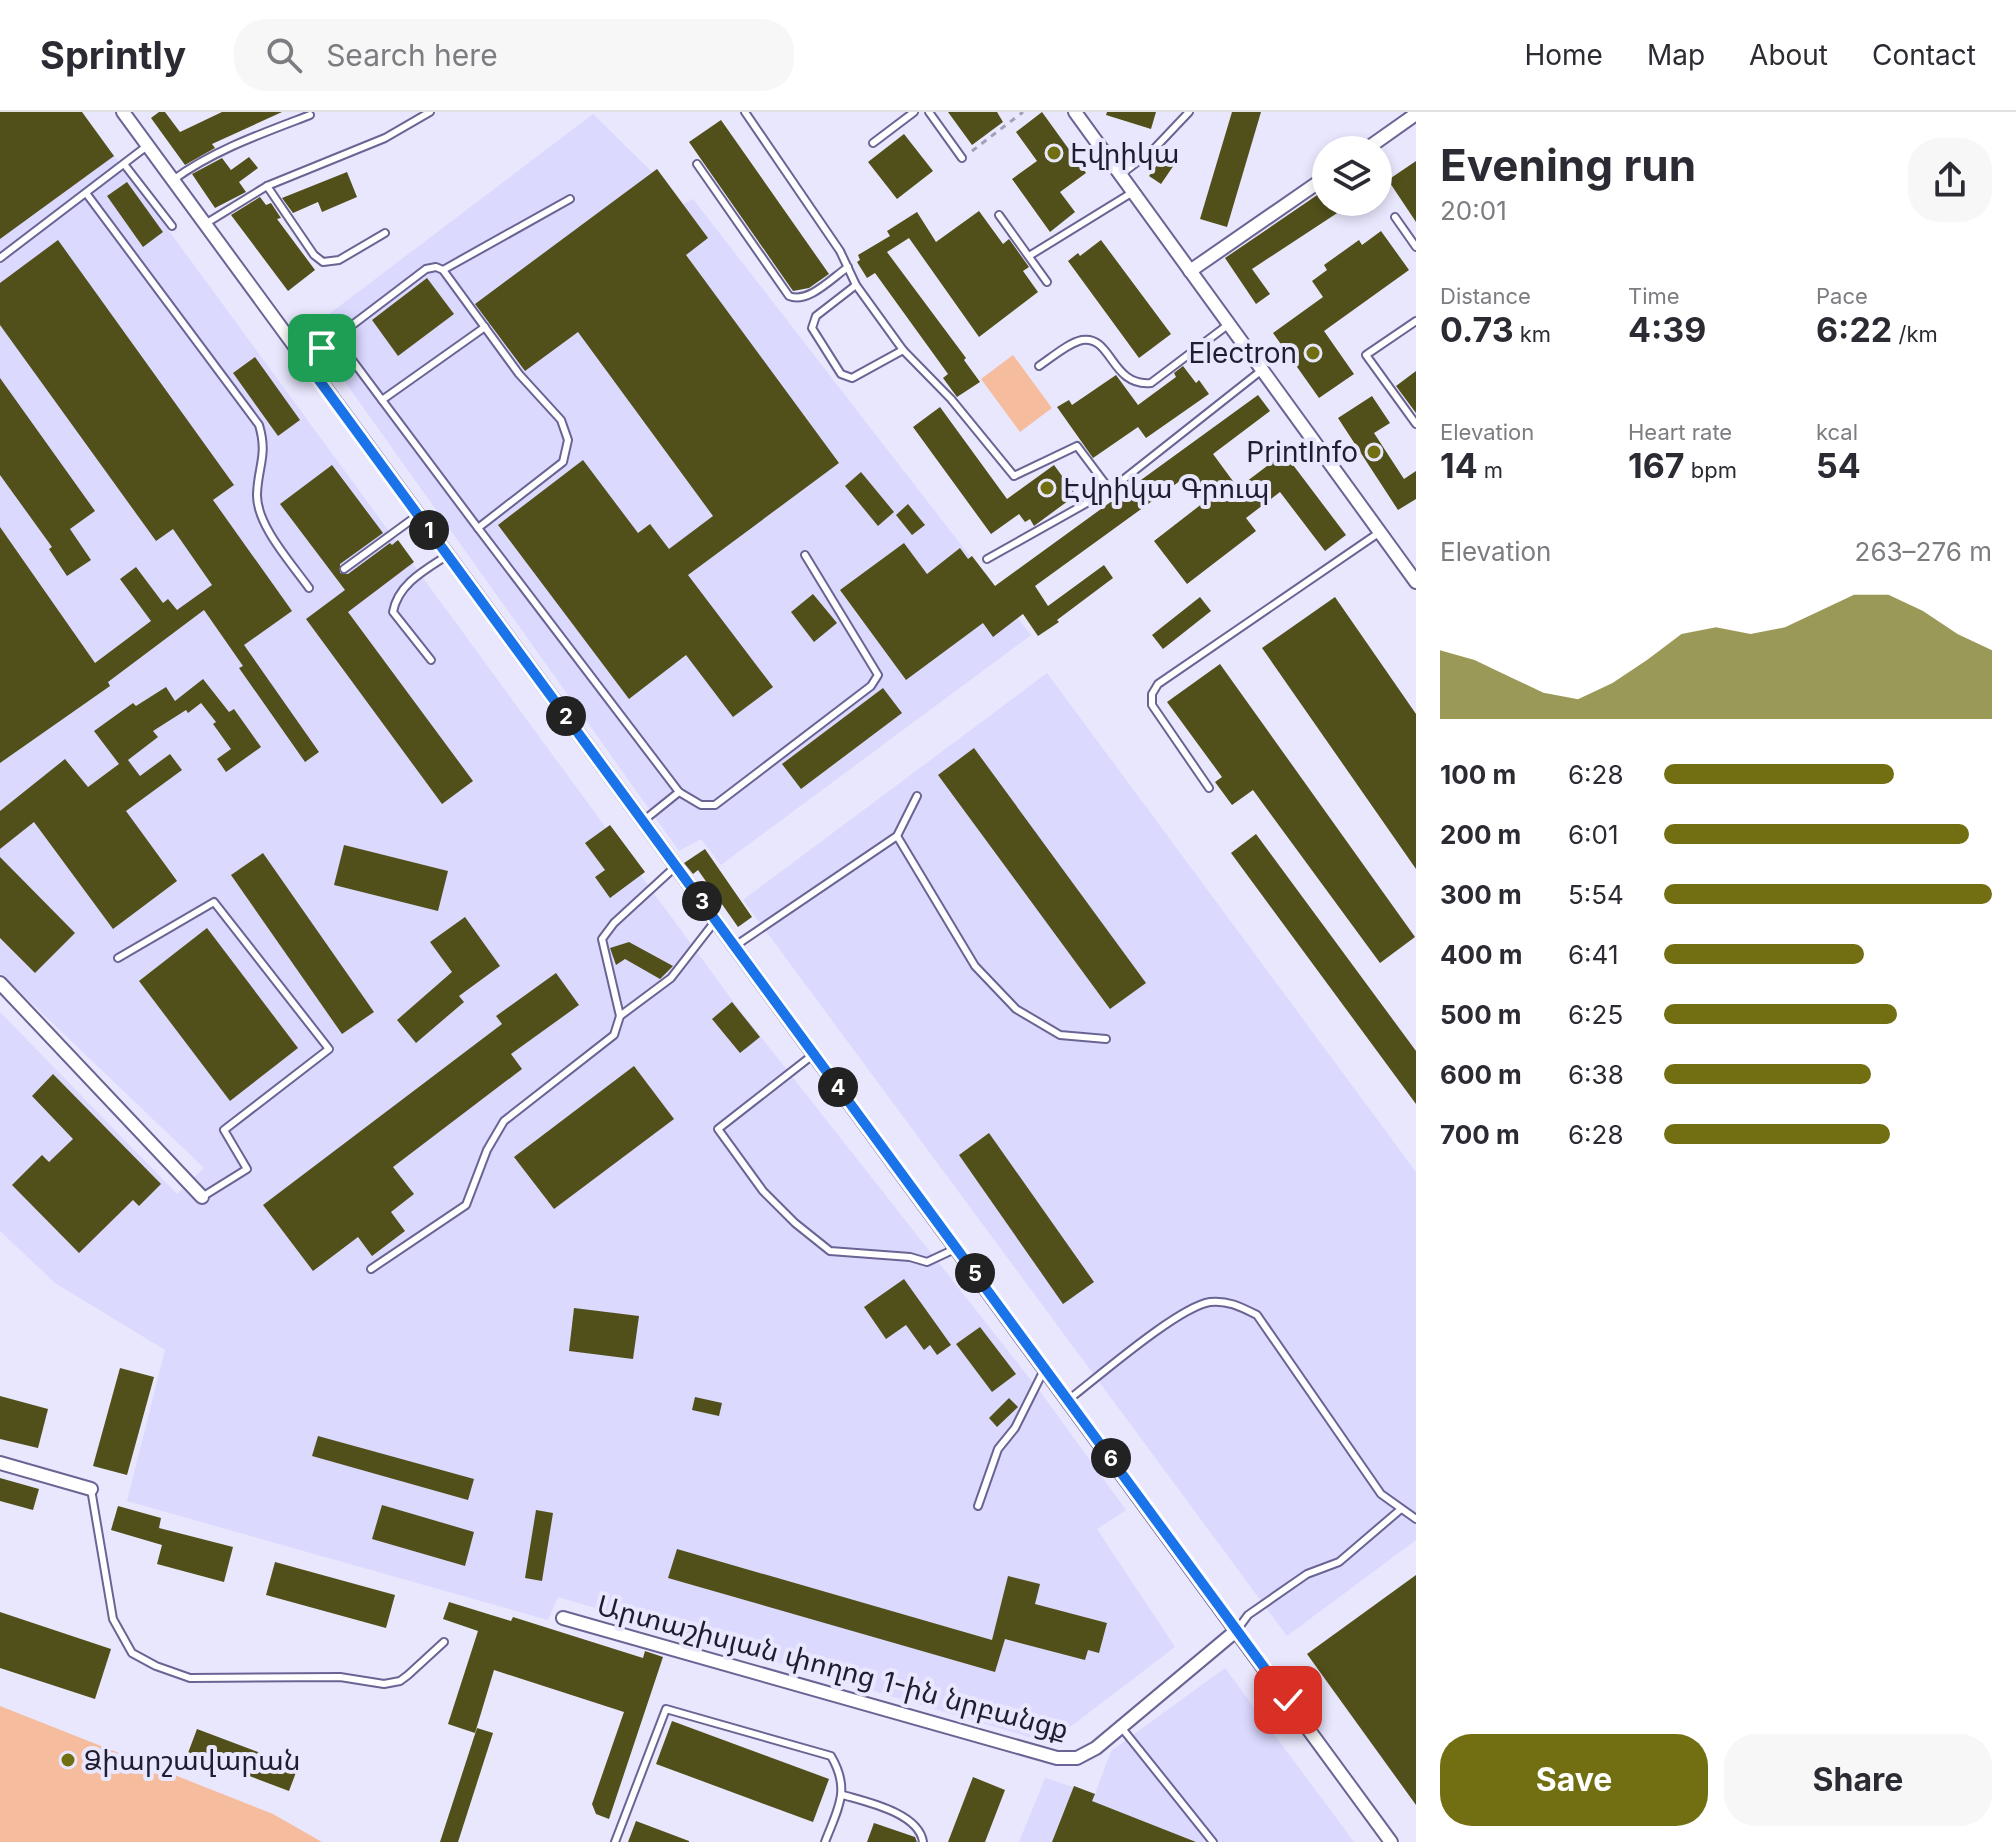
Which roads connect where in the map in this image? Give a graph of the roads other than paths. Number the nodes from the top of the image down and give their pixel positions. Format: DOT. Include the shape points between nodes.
graph roads {
  1 [pos="430,112"];
  2 [pos="745,112"];
  3 [pos="914,112"];
  4 [pos="929,112"];
  5 [pos="1075,112"];
  6 [pos="1189,112"];
  7 [pos="126,113"];
  8 [pos="1416,114"];
  9 [pos="310,115"];
  10 [pos="1385,136"];
  11 [pos="873,143"];
  12 [pos="147,146"];
  13 [pos="962,158"];
  14 [pos="124,164"];
  15 [pos="697,164"];
  16 [pos="1120,175"];
  17 [pos="173,180"];
  18 [pos="267,186"];
  19 [pos="1312,187"];
  20 [pos="1133,192"];
  21 [pos="86,193"];
  22 [pos="570,199"];
  23 [pos="999,215"];
  24 [pos="1395,217"];
  25 [pos="205,224"];
  26 [pos="172,226"];
  27 [pos="385,233"];
  28 [pos="1416,247"];
  29 [pos="1029,256"];
  30 [pos="0,258"];
  31 [pos="848,267"];
  32 [pos="443,270"];
  33 [pos="1190,271"];
  34 [pos="1047,282"];
  35 [pos="856,285"];
  36 [pos="1416,321"];
  37 [pos="1229,324"];
  38 [pos="485,327"];
  39 [pos="335,337"];
  40 [pos="903,350"];
  41 [pos="305,361"];
  42 [pos="1039,366"];
  43 [pos="1262,370"];
  44 [pos="382,400"];
  45 [pos="1416,424"];
  46 [pos="1110,490"];
  47 [pos="418,515"];
  48 [pos="478,528"];
  49 [pos="1380,532"];
  50 [pos="448,555"];
  51 [pos="805,555"];
  52 [pos="987,559"];
  53 [pos="344,569"];
  54 [pos="1416,582"];
  55 [pos="309,588"];
  56 [pos="431,660"];
  57 [pos="1209,788"];
  58 [pos="679,792"];
  59 [pos="917,796"];
  60 [pos="643,821"];
  61 [pos="897,836"];
  62 [pos="676,866"];
  63 [pos="716,920"];
  64 [pos="735,946"];
  65 [pos="118,958"];
  66 [pos="0,983"];
  67 [pos="620,1016"];
  68 [pos="1106,1039"];
  69 [pos="814,1054"];
  70 [pos="202,1197"];
  71 [pos="957,1248"];
  72 [pos="371,1269"];
  73 [pos="1045,1368"];
  74 [pos="1068,1400"];
  75 [pos="0,1463"];
  76 [pos="91,1489"];
  77 [pos="978,1506"];
  78 [pos="1401,1509"];
  79 [pos="1416,1519"];
  80 [pos="563,1618"];
  81 [pos="1237,1630"];
  82 [pos="444,1642"];
  83 [pos="1121,1727"];
  84 [pos="843,1795"];
  85 [pos="615,1842"];
  86 [pos="825,1842"];
  87 [pos="923,1842"];
  88 [pos="1213,1842"];
  89 [pos="1391,1842"];
  1 -- 18 [label="lane" via="385,138"];
  2 -- 31 [label="lane"];
  3 -- 11 [label="lane"];
  4 -- 13 [label="lane"];
  5 -- 16 [label="street"];
  6 -- 16 [label="lane"];
  7 -- 12 [label="street"];
  8 -- 10 [label="street"];
  9 -- 17 [label="lane" via="218,153"];
  12 -- 14 [label="lane"];
  12 -- 17 [label="street"];
  14 -- 21 [label="lane"];
  14 -- 26 [label="lane"];
  15 -- 31 [label="lane" via="789,296 806,296"];
  16 -- 20 [label="street"];
  17 -- 25 [label="street"];
  18 -- 25 [label="lane"];
  18 -- 27 [label="lane" via="323,262 339,260"];
  19 -- 33 [label="street"];
  20 -- 29 [label="lane"];
  20 -- 33 [label="street"];
  21 -- 30 [label="lane"];
  21 -- 55 [label="lane" via="259,425 265,445 256,497 262,521"];
  22 -- 32 [label="lane"];
  23 -- 29 [label="lane"];
  24 -- 28 [label="lane"];
  25 -- 41 [label="street"];
  29 -- 34 [label="lane"];
  31 -- 35 [label="lane"];
  32 -- 38 [label="lane"];
  32 -- 39 [label="lane" via="426,269"];
  33 -- 37 [label="street"];
  35 -- 40 [label="lane"];
  35 -- 40 [label="lane" via="816,316 812,328 841,374 852,378"];
  36 -- 45 [label="lane" via="1366,355"];
  37 -- 42 [label="lane" via="1151,383 1126,378 1090,340 1080,340"];
  37 -- 43 [label="street"];
  38 -- 44 [label="lane"];
  38 -- 48 [label="lane" via="561,420 568,440 563,462"];
  39 -- 41 [label="lane"];
  39 -- 44 [label="lane"];
  40 -- 46 [label="lane" via="1014,476 1077,446"];
  41 -- 47 [label="street"];
  43 -- 46 [label="lane"];
  43 -- 49 [label="street"];
  44 -- 48 [label="lane"];
  46 -- 52 [label="lane"];
  47 -- 50 [label="street"];
  47 -- 53 [label="lane"];
  48 -- 58 [label="lane"];
  49 -- 54 [label="street"];
  49 -- 57 [label="lane" via="1158,684 1152,705"];
  50 -- 56 [label="lane" via="399,592 393,608"];
  50 -- 60 [label="street"];
  51 -- 58 [label="lane" via="878,675 871,686 715,805 701,805"];
  58 -- 60 [label="lane"];
  59 -- 61 [label="lane"];
  60 -- 62 [label="street"];
  61 -- 64 [label="lane"];
  61 -- 68 [label="lane" via="975,966 1016,1009 1060,1035"];
  62 -- 63 [label="street"];
  62 -- 67 [label="lane" via="602,939"];
  63 -- 64 [label="street"];
  63 -- 67 [label="lane" via="671,978"];
  64 -- 69 [label="street"];
  65 -- 70 [label="lane" via="214,902 329,1049 224,1130 247,1169"];
  66 -- 70 [label="street"];
  67 -- 72 [label="lane" via="614,1035 504,1121 466,1205"];
  69 -- 71 [label="street"];
  69 -- 71 [label="lane" via="718,1129 763,1191 830,1251 927,1262"];
  71 -- 73 [label="street"];
  73 -- 74 [label="street"];
  73 -- 77 [label="lane" via="1015,1428 998,1449"];
  74 -- 78 [label="lane" via="1182,1313 1209,1302 1235,1303 1257,1315 1381,1494"];
  74 -- 81 [label="street"];
  75 -- 76 [label="street"];
  76 -- 82 [label="lane" via="113,1619 132,1653 156,1666 190,1678 340,1677 384,1684 400,1681"];
  78 -- 79 [label="lane"];
  78 -- 81 [label="lane" via="1339,1562 1307,1574 1248,1615"];
  80 -- 83 [label="street, Արտաշիսյան փողոց 1-ին նրբանցք" via="1057,1758 1077,1758"];
  81 -- 83 [label="street, Արտաշիսյան փողոց 1-ին նրբանցք"];
  81 -- 89 [label="street"];
  83 -- 88 [label="lane"];
  84 -- 85 [label="lane" via="840,1771 831,1756 666,1709"];
  84 -- 86 [label="lane"];
  84 -- 87 [label="lane" via="912,1822"];
}
